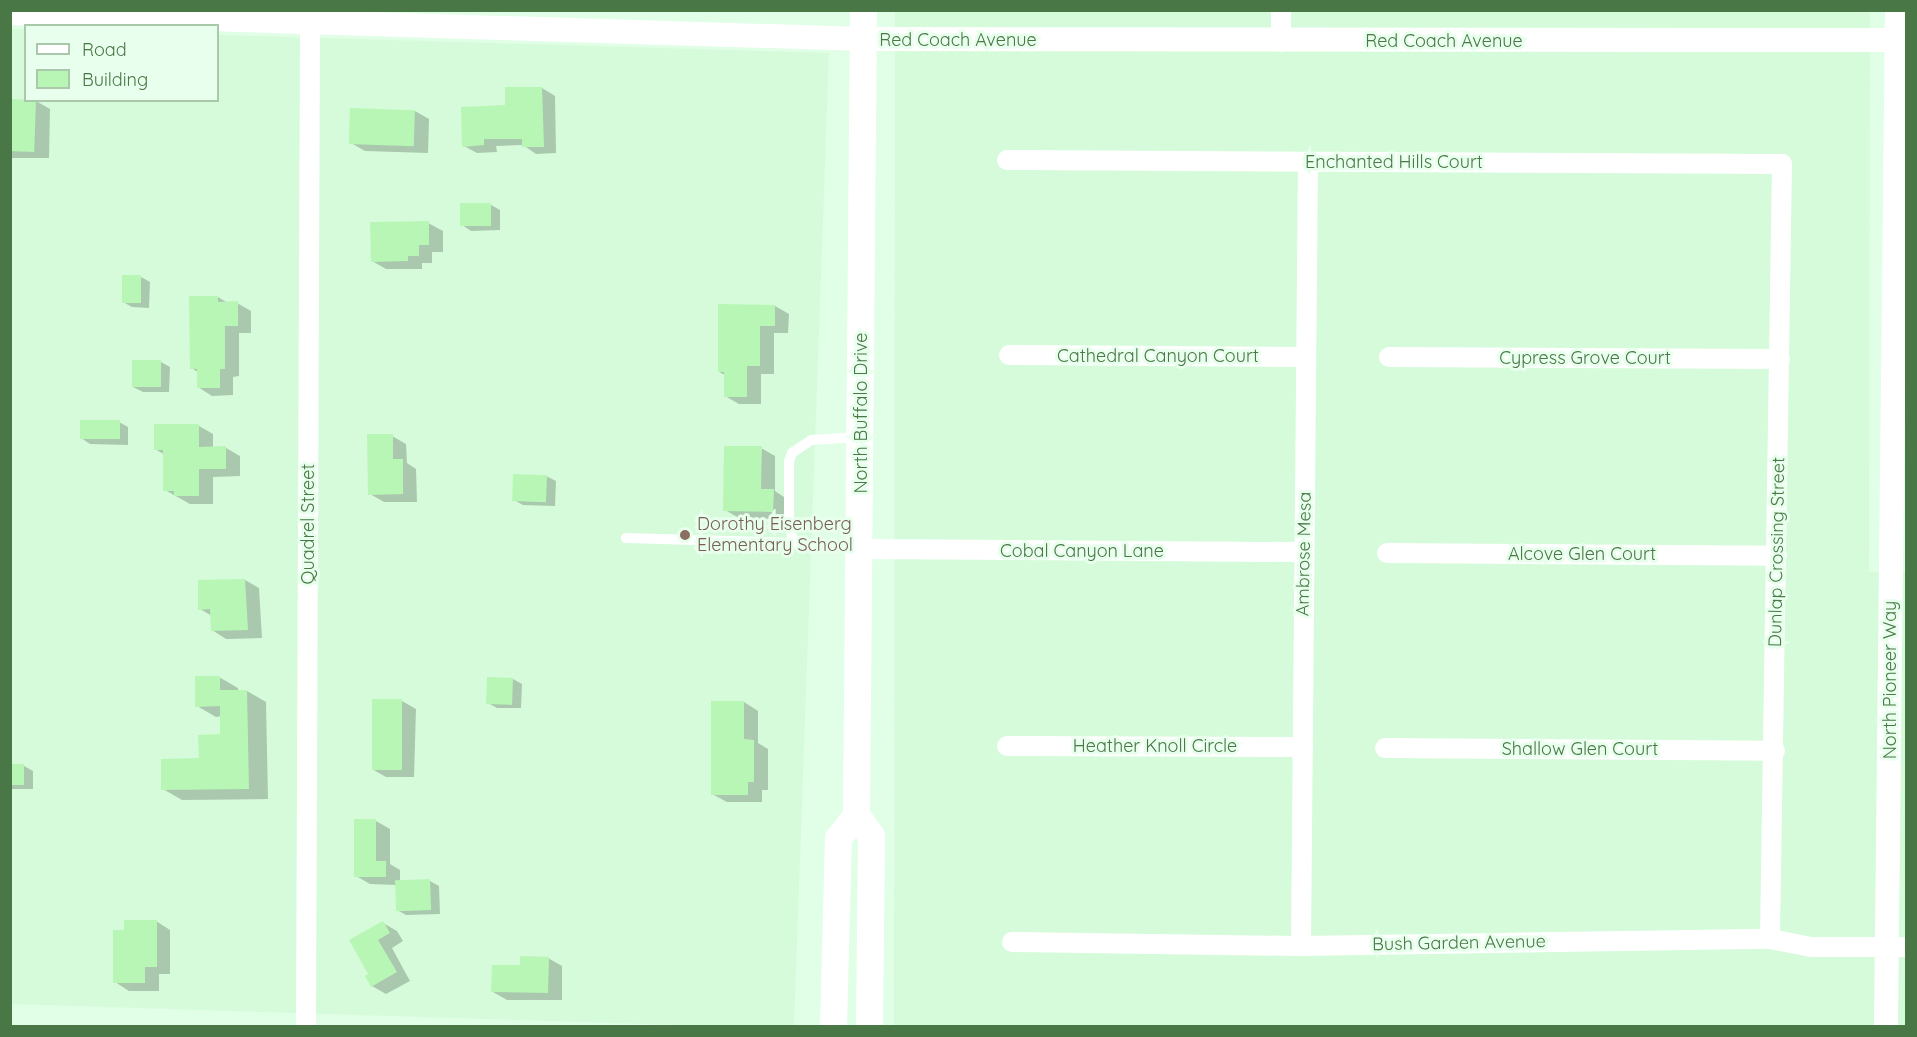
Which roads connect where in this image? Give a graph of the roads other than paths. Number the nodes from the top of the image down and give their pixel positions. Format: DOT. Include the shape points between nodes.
graph roads {
  1 [pos="863,10"];
  2 [pos="1281,10"];
  3 [pos="1897,10"];
  4 [pos="10,13"];
  5 [pos="310,14"];
  6 [pos="864,39"];
  7 [pos="1902,40"];
  8 [pos="1281,42"];
  9 [pos="1007,160"];
  10 [pos="1308,162"];
  11 [pos="1782,164"];
  12 [pos="1902,182"];
  13 [pos="1901,257"];
  14 [pos="1010,355"];
  15 [pos="1306,357"];
  16 [pos="1389,357"];
  17 [pos="1780,359"];
  18 [pos="861,437"];
  19 [pos="626,537"];
  20 [pos="799,543"];
  21 [pos="860,549"];
  22 [pos="1899,551"];
  23 [pos="1305,552"];
  24 [pos="1387,553"];
  25 [pos="1778,556"];
  26 [pos="1007,746"];
  27 [pos="1303,747"];
  28 [pos="1385,748"];
  29 [pos="1775,751"];
  30 [pos="856,814"];
  31 [pos="1770,939"];
  32 [pos="1011,942"];
  33 [pos="1301,946"];
  34 [pos="1897,947"];
  35 [pos="306,1026"];
  36 [pos="833,1026"];
  37 [pos="869,1026"];
  38 [pos="1886,1026"];
  1 -- 6 [label="main road, North Buffalo Drive"];
  2 -- 8 [label="street"];
  3 -- 7 [label="street, North Pioneer Way"];
  4 -- 5 [label="street, Red Coach Avenue"];
  5 -- 6 [label="street, Red Coach Avenue"];
  5 -- 35 [label="street, Quadrel Street"];
  6 -- 8 [label="street, Red Coach Avenue"];
  6 -- 18 [label="main road, North Buffalo Drive"];
  7 -- 8 [label="street, Red Coach Avenue"];
  7 -- 12 [label="street, North Pioneer Way"];
  9 -- 10 [label="street, Enchanted Hills Court"];
  10 -- 11 [label="street, Enchanted Hills Court"];
  10 -- 15 [label="street, Ambrose Mesa"];
  11 -- 17 [label="street, Dunlap Crossing Street"];
  12 -- 13 [label="street, North Pioneer Way"];
  13 -- 22 [label="street, North Pioneer Way"];
  14 -- 15 [label="street, Cathedral Canyon Court"];
  15 -- 23 [label="street, Ambrose Mesa"];
  16 -- 17 [label="street, Cypress Grove Court"];
  17 -- 25 [label="street, Dunlap Crossing Street"];
  18 -- 20 [label="lane" via="811,440 792,453 789,518 792,537"];
  18 -- 21 [label="main road, North Buffalo Drive"];
  19 -- 20 [label="lane"];
  20 -- 21 [label="lane"];
  21 -- 23 [label="street, Cobal Canyon Lane"];
  21 -- 30 [label="main road, North Buffalo Drive"];
  22 -- 34 [label="street, North Pioneer Way"];
  23 -- 27 [label="street, Ambrose Mesa"];
  24 -- 25 [label="street, Alcove Glen Court"];
  25 -- 29 [label="street, Dunlap Crossing Street"];
  26 -- 27 [label="street, Heather Knoll Circle"];
  27 -- 33 [label="street, Ambrose Mesa"];
  28 -- 29 [label="street, Shallow Glen Court"];
  29 -- 31 [label="street, Dunlap Crossing Street"];
  30 -- 36 [label="main road" via="838,837"];
  30 -- 37 [label="main road" via="871,836"];
  31 -- 33 [label="street, Bush Garden Avenue"];
  31 -- 34 [label="street, Bush Garden Avenue" via="1811,947"];
  32 -- 33 [label="street, Bush Garden Avenue"];
  34 -- 38 [label="street, North Pioneer Way"];
}
